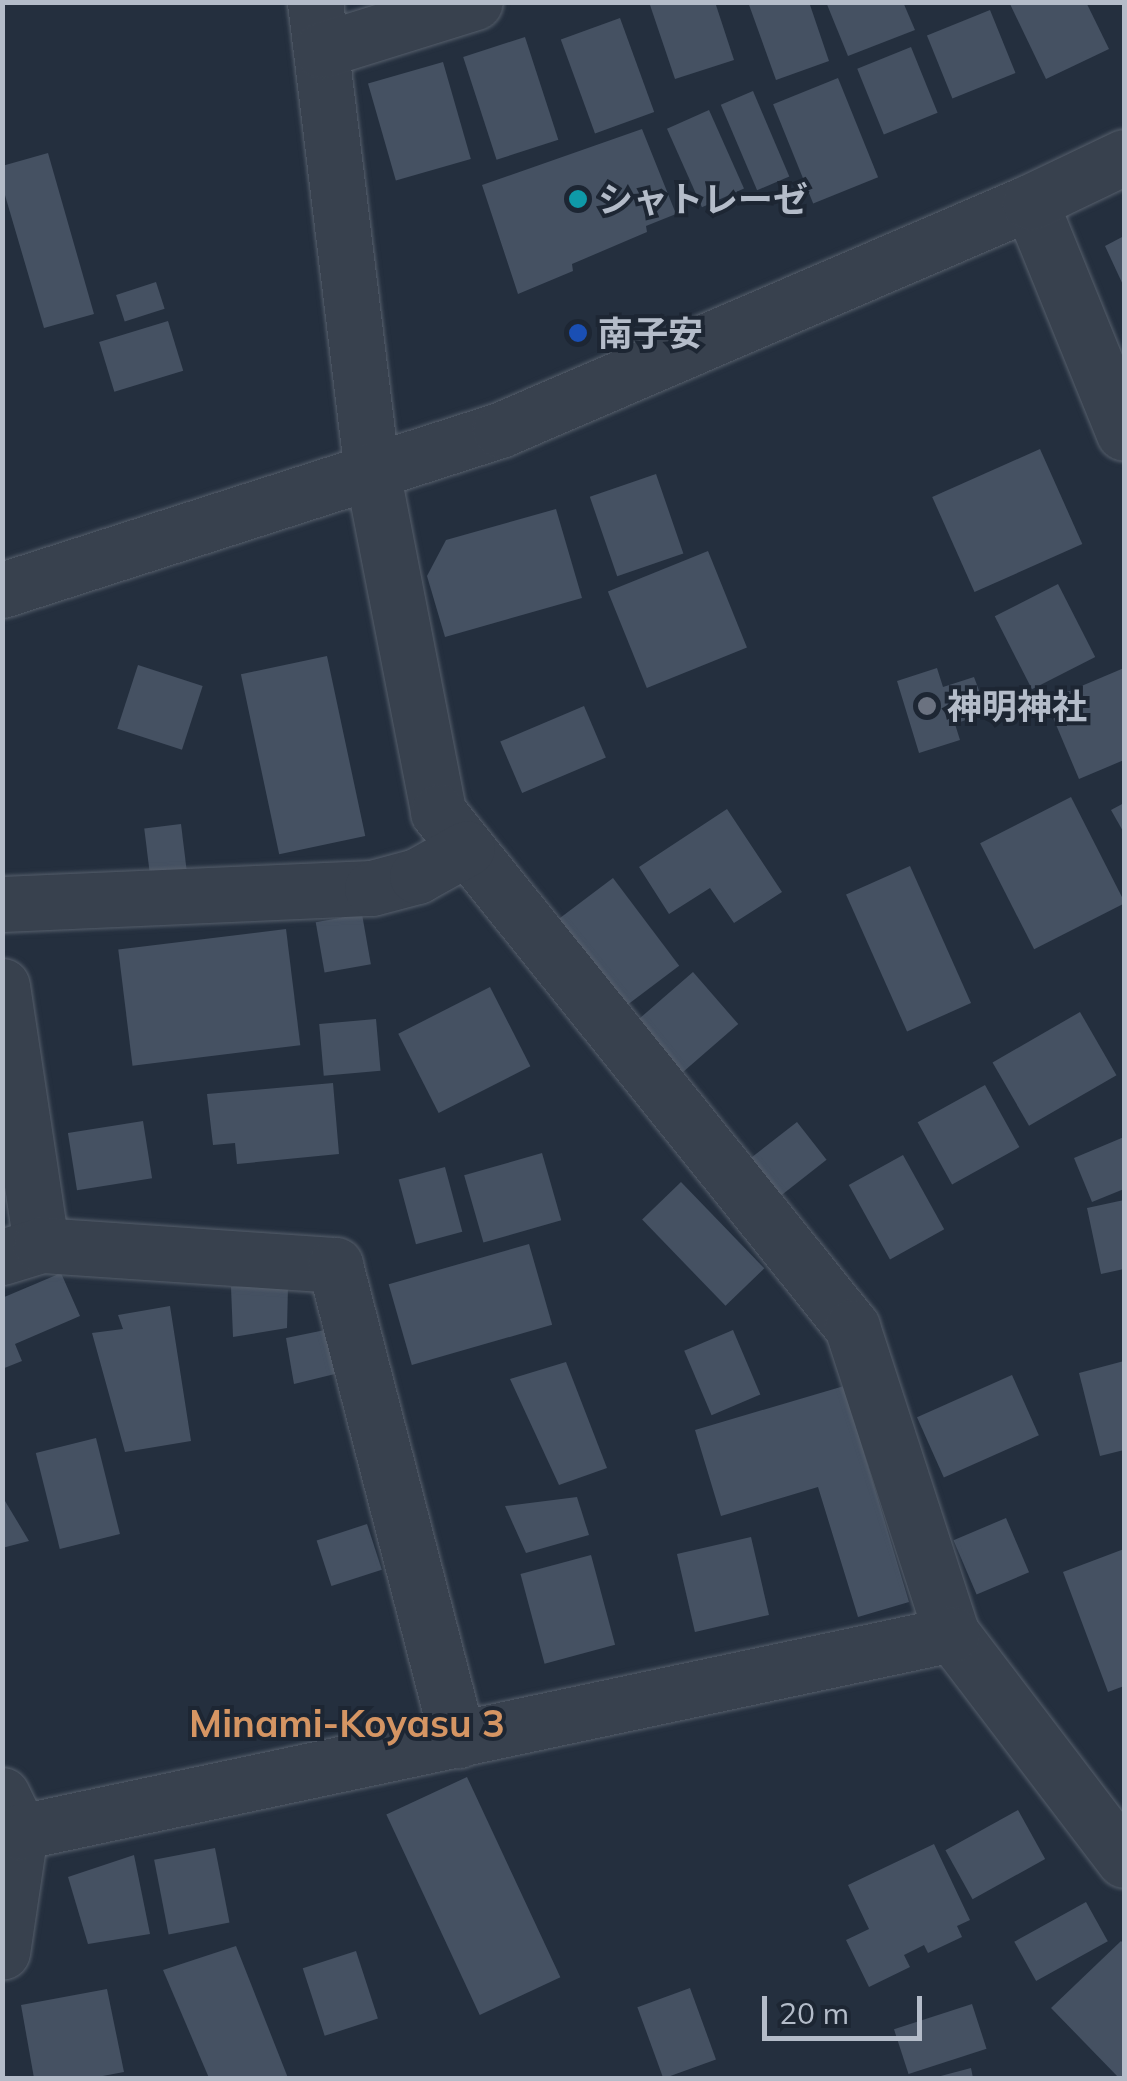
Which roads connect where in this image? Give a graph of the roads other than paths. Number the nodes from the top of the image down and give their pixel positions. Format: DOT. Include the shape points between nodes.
graph roads {
  1 [pos="474,2"];
  2 [pos="318,26"];
  3 [pos="1124,157"];
  4 [pos="1030,202"];
  5 [pos="1124,433"];
  6 [pos="372,471"];
  7 [pos="2,590"];
  8 [pos="466,848"];
  9 [pos="2,904"];
  10 [pos="2,986"];
  11 [pos="22,1251"];
  12 [pos="952,1634"];
  13 [pos="458,1740"];
  14 [pos="11,1814"];
  15 [pos="1124,1860"];
  16 [pos="2,1952"];
  1 -- 2 [label="street"];
  2 -- 6 [label="street"];
  3 -- 4 [label="street"];
  4 -- 5 [label="street"];
  4 -- 6 [label="street" via="500,430"];
  6 -- 7 [label="street"];
  6 -- 8 [label="street" via="438,812"];
  8 -- 9 [label="street" via="417,876 372,888"];
  8 -- 12 [label="street" via="852,1327"];
  10 -- 11 [label="street"];
  11 -- 13 [label="street" via="335,1265"];
  12 -- 13 [label="street"];
  12 -- 15 [label="street"];
  13 -- 14 [label="street"];
  14 -- 16 [label="street"];
}
